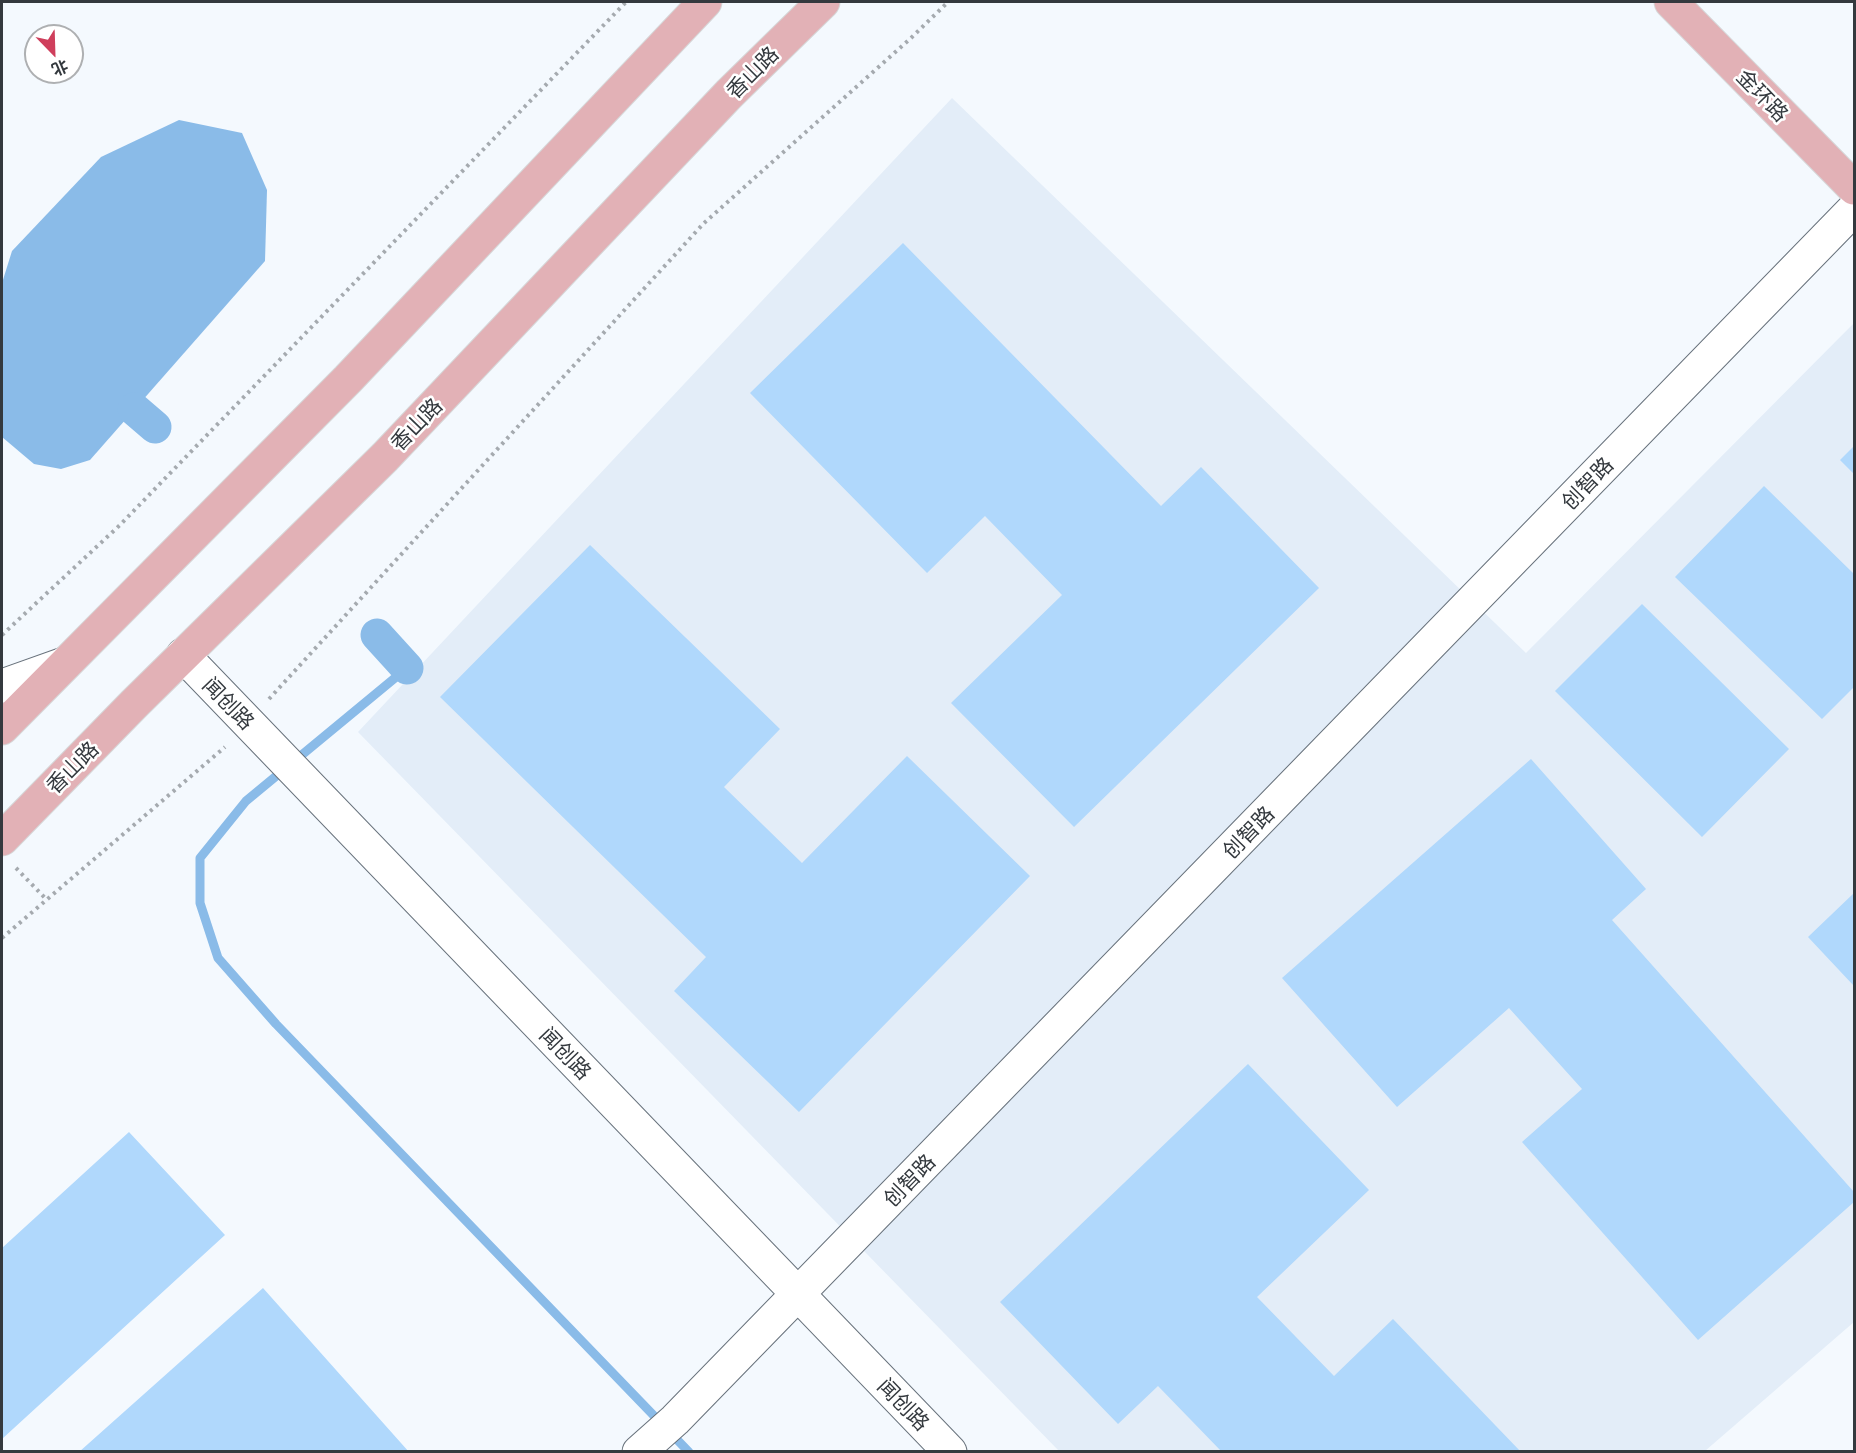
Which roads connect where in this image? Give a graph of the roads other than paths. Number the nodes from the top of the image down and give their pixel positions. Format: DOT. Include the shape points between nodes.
graph roads {
  1 [pos="705,2"];
  2 [pos="805,2"];
  3 [pos="823,2"];
  4 [pos="1671,2"];
  5 [pos="729,94"];
  6 [pos="1854,189"];
  7 [pos="1854,209"];
  8 [pos="183,656"];
  9 [pos="64,664"];
  10 [pos="2,686"];
  11 [pos="2,728"];
  12 [pos="5,850"];
  13 [pos="639,1452"];
  14 [pos="950,1452"];
  1 -- 9 [label="main road" via="348,380"];
  2 -- 5 [label="main road"];
  3 -- 5 [label="main road, 香山路"];
  4 -- 6 [label="main road, 金环路"];
  5 -- 8 [label="main road, 香山路" via="385,457"];
  7 -- 13 [label="street, 创智路" via="683,1412"];
  8 -- 12 [label="main road, 香山路"];
  8 -- 14 [label="street, 闻创路"];
  9 -- 10 [label="street"];
  9 -- 11 [label="main road"];
}
